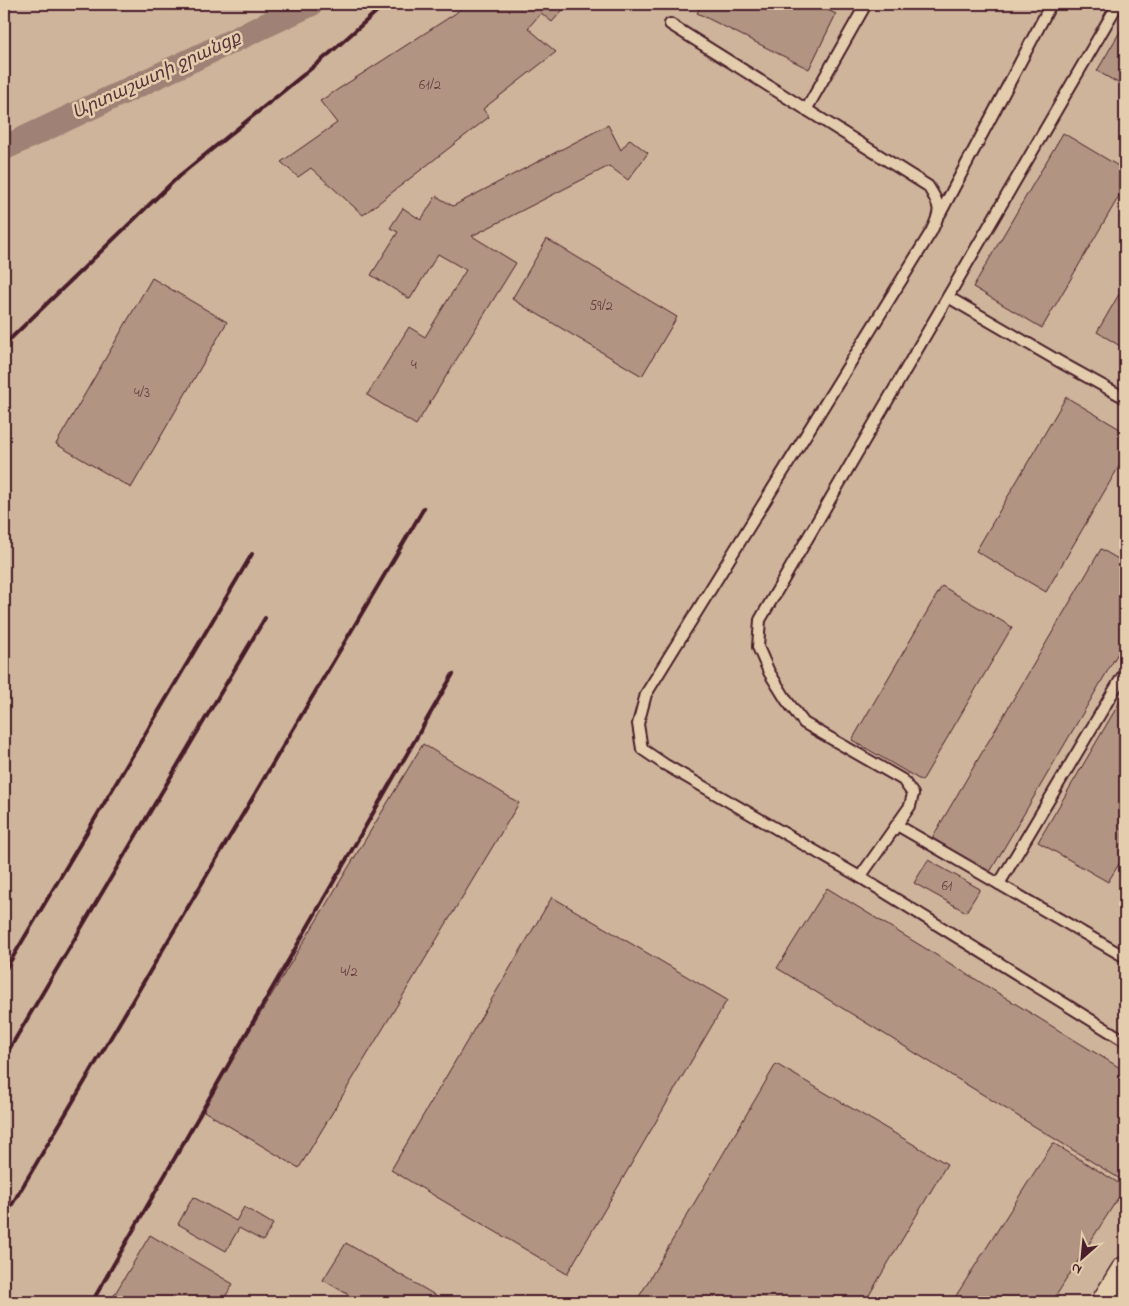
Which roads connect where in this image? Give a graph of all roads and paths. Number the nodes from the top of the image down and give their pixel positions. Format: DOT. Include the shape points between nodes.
graph roads {
  1 [pos="866,4"];
  2 [pos="1051,4"];
  3 [pos="1118,4"];
  4 [pos="670,24"];
  5 [pos="806,110"];
  6 [pos="938,217"];
  7 [pos="948,297"];
  8 [pos="1125,398"];
  9 [pos="1125,672"];
  10 [pos="897,825"];
  11 [pos="860,877"];
  12 [pos="999,884"];
  13 [pos="1125,957"];
  14 [pos="1125,1041"];
  15 [pos="1125,1271"];
  16 [pos="1106,1302"];
  1 -- 5 [label="lane"];
  2 -- 6 [label="lane"];
  3 -- 7 [label="lane"];
  4 -- 5 [label="lane"];
  5 -- 6 [label="lane" via="928,186 938,203"];
  6 -- 11 [label="lane" via="646,694 638,724 642,748 664,764"];
  7 -- 8 [label="lane"];
  7 -- 10 [label="lane" via="760,620 758,647 769,672 804,723 903,780 913,794 910,806"];
  9 -- 12 [label="lane"];
  10 -- 11 [label="lane"];
  10 -- 12 [label="lane"];
  11 -- 14 [label="lane"];
  12 -- 13 [label="lane"];
  15 -- 16 [label="main road"];
}
